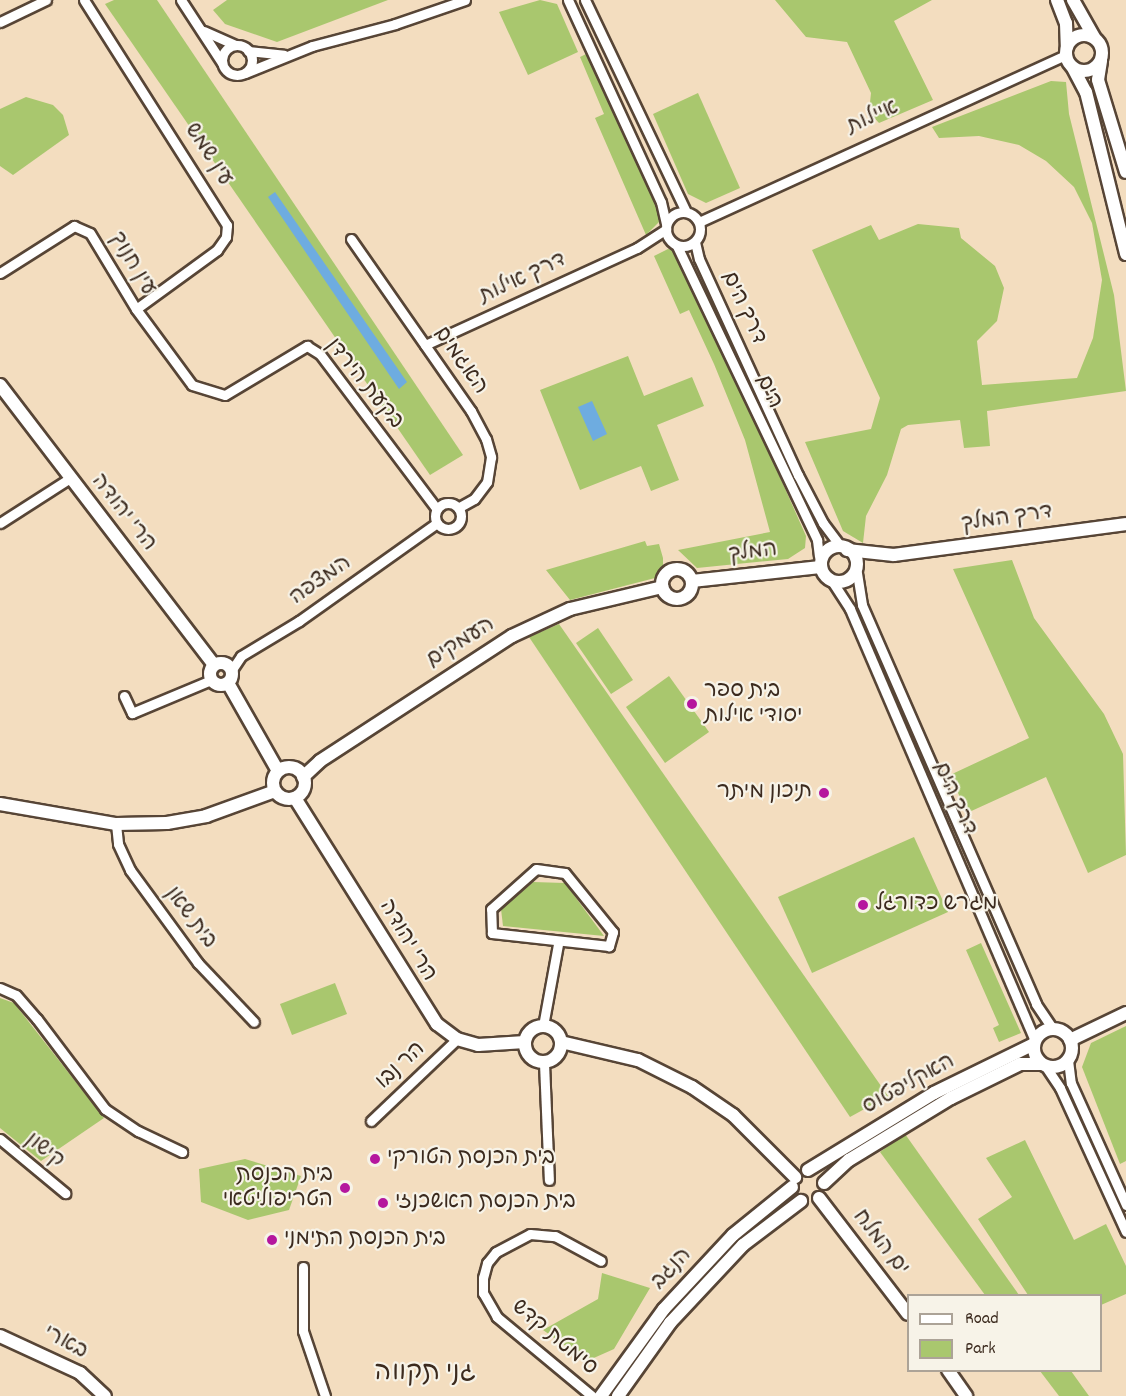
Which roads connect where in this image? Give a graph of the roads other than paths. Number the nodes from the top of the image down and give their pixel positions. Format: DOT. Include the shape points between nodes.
graph roads {
  1 [pos="46,0"];
  2 [pos="84,0"];
  3 [pos="181,0"];
  4 [pos="465,0"];
  5 [pos="568,0"];
  6 [pos="585,0"];
  7 [pos="1057,0"];
  8 [pos="1073,0"];
  9 [pos="0,22"];
  10 [pos="202,30"];
  11 [pos="1095,38"];
  12 [pos="235,45"];
  13 [pos="248,51"];
  14 [pos="1066,51"];
  15 [pos="289,55"];
  16 [pos="1101,61"];
  17 [pos="222,63"];
  18 [pos="1073,68"];
  19 [pos="245,73"];
  20 [pos="1126,172"];
  21 [pos="686,212"];
  22 [pos="699,222"];
  23 [pos="666,226"];
  24 [pos="351,239"];
  25 [pos="695,242"];
  26 [pos="676,245"];
  27 [pos="637,248"];
  28 [pos="1126,254"];
  29 [pos="0,273"];
  30 [pos="136,309"];
  31 [pos="425,345"];
  32 [pos="0,386"];
  33 [pos="208,391"];
  34 [pos="70,478"];
  35 [pos="458,508"];
  36 [pos="437,509"];
  37 [pos="0,523"];
  38 [pos="437,523"];
  39 [pos="1126,524"];
  40 [pos="844,548"];
  41 [pos="894,555"];
  42 [pos="819,561"];
  43 [pos="857,572"];
  44 [pos="830,578"];
  45 [pos="692,581"];
  46 [pos="662,587"];
  47 [pos="214,665"];
  48 [pos="229,677"];
  49 [pos="211,680"];
  50 [pos="124,696"];
  51 [pos="278,771"];
  52 [pos="303,777"];
  53 [pos="275,791"];
  54 [pos="295,798"];
  55 [pos="0,804"];
  56 [pos="116,824"];
  57 [pos="558,944"];
  58 [pos="0,988"];
  59 [pos="1126,1013"];
  60 [pos="254,1022"];
  61 [pos="543,1026"];
  62 [pos="1053,1029"];
  63 [pos="457,1039"];
  64 [pos="1070,1040"];
  65 [pos="525,1042"];
  66 [pos="561,1042"];
  67 [pos="1034,1042"];
  68 [pos="1068,1060"];
  69 [pos="544,1062"];
  70 [pos="1044,1065"];
  71 [pos="371,1120"];
  72 [pos="0,1140"];
  73 [pos="182,1152"];
  74 [pos="808,1170"];
  75 [pos="549,1180"];
  76 [pos="793,1182"];
  77 [pos="824,1183"];
  78 [pos="65,1193"];
  79 [pos="819,1198"];
  80 [pos="801,1201"];
  81 [pos="1126,1204"];
  82 [pos="1126,1232"];
  83 [pos="601,1261"];
  84 [pos="303,1267"];
  85 [pos="907,1311"];
  86 [pos="0,1336"];
  87 [pos="949,1372"];
  88 [pos="105,1396"];
  89 [pos="325,1396"];
  90 [pos="592,1396"];
  91 [pos="601,1396"];
  92 [pos="618,1396"];
  93 [pos="966,1396"];
  1 -- 9 [label="street"];
  2 -- 30 [label="street, עין שמש" via="227,225 217,250"];
  3 -- 10 [label="street"];
  4 -- 15 [label="street"];
  5 -- 23 [label="street" via="661,202"];
  6 -- 21 [label="street"];
  7 -- 14 [label="street" via="1066,23"];
  8 -- 11 [label="street"];
  10 -- 12 [label="street"];
  10 -- 17 [label="street"];
  11 -- 14 [label="street" via="1079,35"];
  11 -- 16 [label="street" via="1102,47"];
  12 -- 13 [label="street"];
  12 -- 17 [label="street" via="226,49"];
  13 -- 15 [label="street"];
  13 -- 19 [label="street" via="251,65"];
  14 -- 18 [label="street"];
  14 -- 22 [label="street, איילות"];
  15 -- 19 [label="street"];
  16 -- 18 [label="street" via="1087,71"];
  16 -- 20 [label="street" via="1098,80"];
  17 -- 19 [label="street" via="230,74"];
  18 -- 28 [label="street" via="1086,92"];
  21 -- 22 [label="street"];
  21 -- 23 [label="street" via="673,215"];
  22 -- 25 [label="street"];
  23 -- 26 [label="street"];
  23 -- 27 [label="street"];
  24 -- 31 [label="street, האגמים"];
  25 -- 26 [label="street"];
  25 -- 40 [label="street, דרך הים" via="699,259 798,475 823,523"];
  26 -- 27 [label="street" via="658,242"];
  26 -- 42 [label="street, הים" via="817,540"];
  27 -- 31 [label="street, דרך אילות"];
  29 -- 30 [label="street, עין חנוך" via="74,226 90,233"];
  30 -- 33 [label="street, עין חנוך" via="192,385"];
  31 -- 35 [label="street, האגמים" via="471,411 491,457 487,482 474,499"];
  32 -- 34 [label="street, הרי יהודה"];
  33 -- 36 [label="street, בקעת הירדן" via="225,395 307,346 320,354"];
  34 -- 37 [label="street"];
  34 -- 47 [label="street, הרי יהודה"];
  35 -- 36 [label="street" via="448,503"];
  35 -- 38 [label="street" via="461,518 455,528 444,529"];
  36 -- 38 [label="street"];
  38 -- 48 [label="street, המצפה" via="299,621 241,656"];
  39 -- 41 [label="street, דרך המלך"];
  40 -- 41 [label="street"];
  40 -- 42 [label="street" via="829,548"];
  40 -- 43 [label="street" via="858,560"];
  41 -- 43 [label="street"];
  42 -- 44 [label="street"];
  42 -- 45 [label="street, המלך"];
  43 -- 44 [label="street" via="845,580"];
  43 -- 62 [label="street, דרך הים" via="862,605 1036,1004"];
  44 -- 67 [label="street, דרך הים" via="854,618"];
  45 -- 46 [label="street" via="686,572 675,569 664,575"];
  45 -- 46 [label="street" via="690,593 678,600 668,597"];
  46 -- 52 [label="street, העמקים" via="581,606 512,636 320,761"];
  47 -- 48 [label="street" via="226,664"];
  47 -- 49 [label="street" via="209,674"];
  48 -- 49 [label="street" via="217,685"];
  48 -- 51 [label="street"];
  49 -- 50 [label="street" via="132,713"];
  51 -- 52 [label="street" via="292,768"];
  51 -- 53 [label="street" via="273,781"];
  52 -- 54 [label="street" via="304,787"];
  53 -- 54 [label="street" via="283,798"];
  53 -- 56 [label="street" via="206,816"];
  54 -- 63 [label="street, הרי יהודה" via="422,1005 437,1024"];
  55 -- 56 [label="street"];
  56 -- 60 [label="street, בית שאן" via="118,844 130,870 198,963"];
  57 -- 57 [label="street" via="492,933 491,909 536,869 565,873 613,932 609,946"];
  57 -- 61 [label="street"];
  58 -- 73 [label="street" via="16,995 37,1019 105,1109 138,1131"];
  59 -- 64 [label="street"];
  61 -- 65 [label="street" via="533,1029"];
  61 -- 66 [label="street" via="555,1030"];
  62 -- 64 [label="street"];
  62 -- 67 [label="street" via="1041,1032"];
  63 -- 65 [label="street, הרי יהודה" via="478,1045"];
  63 -- 71 [label="street, הר נבו"];
  64 -- 68 [label="street"];
  65 -- 69 [label="street" via="532,1059"];
  66 -- 69 [label="street" via="555,1058"];
  66 -- 76 [label="street" via="638,1060 692,1087 733,1115"];
  67 -- 70 [label="street" via="1035,1057"];
  67 -- 74 [label="street, האקליפטוס" via="934,1092"];
  68 -- 70 [label="street" via="1058,1067"];
  68 -- 81 [label="street" via="1071,1083"];
  69 -- 75 [label="street"];
  70 -- 77 [label="street, האקליפטוס" via="1020,1064 951,1098 849,1160"];
  70 -- 82 [label="street" via="1060,1088"];
  72 -- 78 [label="street, קישון"];
  74 -- 76 [label="street"];
  74 -- 77 [label="street" via="819,1174"];
  76 -- 80 [label="street"];
  76 -- 91 [label="street, הנגב" via="733,1235 664,1309"];
  77 -- 79 [label="street"];
  79 -- 80 [label="street"];
  79 -- 85 [label="street, ים המלח"];
  80 -- 92 [label="street, הנגב" via="743,1245 670,1323"];
  83 -- 90 [label="street, סימטת קדש" via="555,1236 530,1234 496,1252 487,1263 483,1278 483,1293 497,1317"];
  84 -- 89 [label="street" via="303,1330"];
  86 -- 88 [label="street, בארי" via="80,1373"];
  87 -- 93 [label="street"];
}
